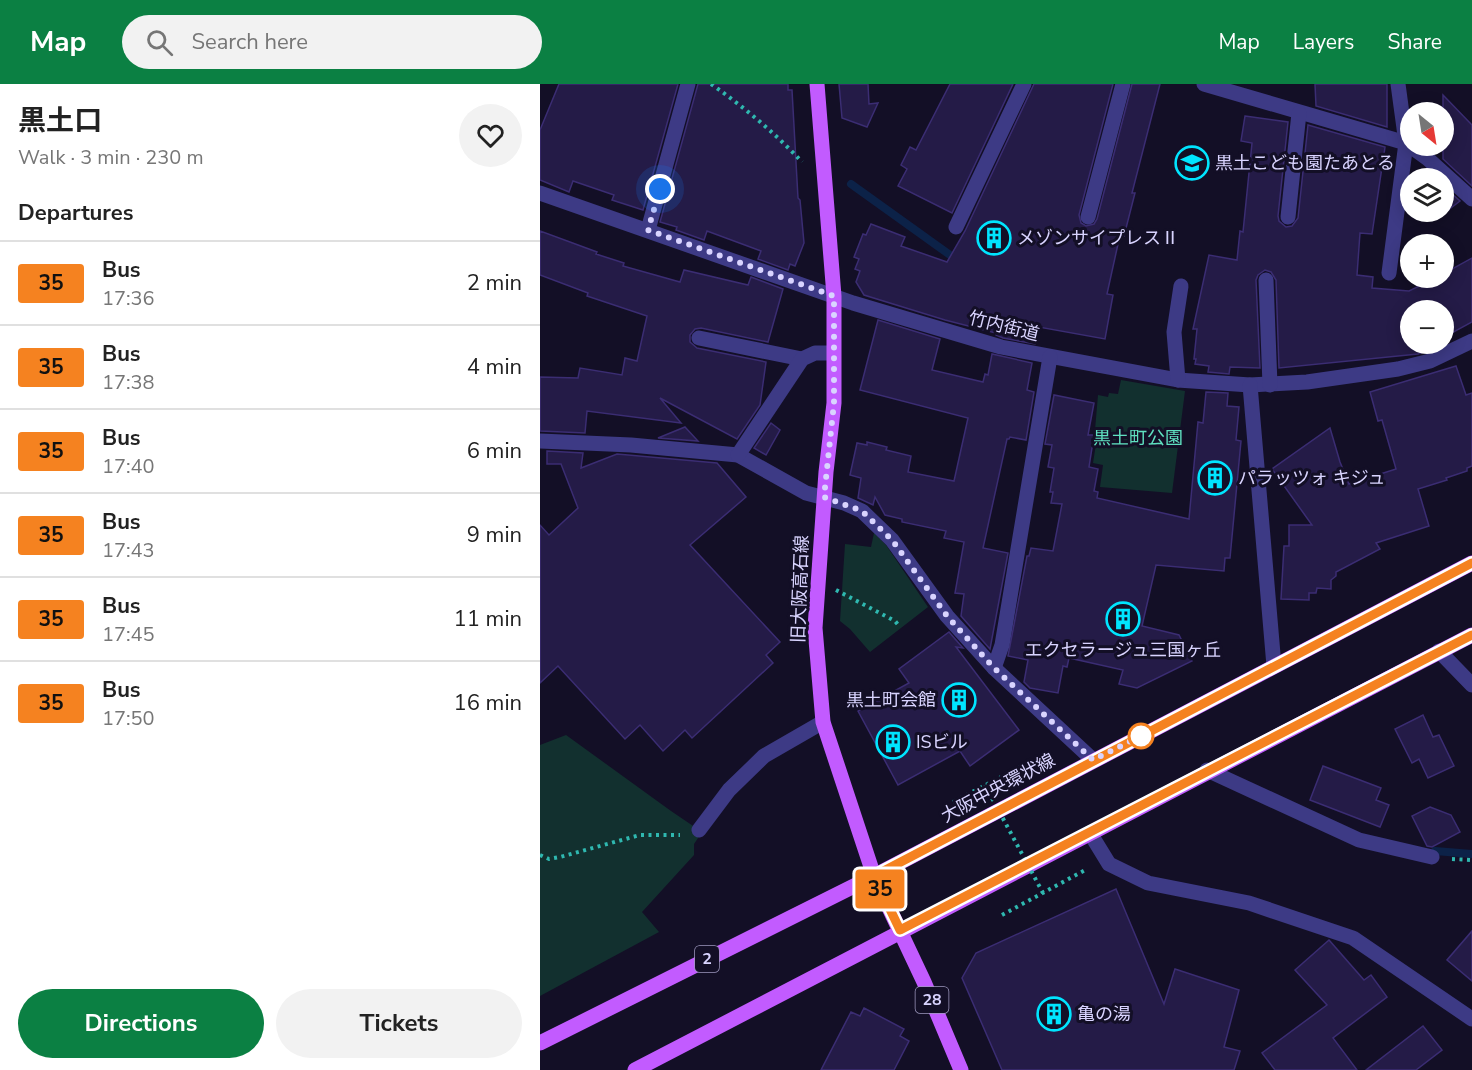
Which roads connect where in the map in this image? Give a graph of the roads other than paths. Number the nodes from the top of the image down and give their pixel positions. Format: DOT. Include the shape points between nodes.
graph roads {
  1 [pos="688,84"];
  2 [pos="817,84"];
  3 [pos="1024,84"];
  4 [pos="1124,84"];
  5 [pos="1204,84"];
  6 [pos="1398,84"];
  7 [pos="1400,102"];
  8 [pos="1299,113"];
  9 [pos="1400,141"];
  10 [pos="1404,156"];
  11 [pos="1424,156"];
  12 [pos="540,193"];
  13 [pos="1472,199"];
  14 [pos="1088,217"];
  15 [pos="1288,217"];
  16 [pos="956,227"];
  17 [pos="648,230"];
  18 [pos="1389,273"];
  19 [pos="1266,280"];
  20 [pos="1181,286"];
  21 [pos="834,296"];
  22 [pos="699,338"];
  23 [pos="1472,341"];
  24 [pos="833,352"];
  25 [pos="1050,357"];
  26 [pos="802,359"];
  27 [pos="1178,380"];
  28 [pos="1250,385"];
  29 [pos="1270,385"];
  30 [pos="540,441"];
  31 [pos="738,455"];
  32 [pos="824,497"];
  33 [pos="1472,563"];
  34 [pos="1472,635"];
  35 [pos="1439,651"];
  36 [pos="1274,666"];
  37 [pos="994,668"];
  38 [pos="1472,685"];
  39 [pos="823,722"];
  40 [pos="1093,760"];
  41 [pos="1207,770"];
  42 [pos="699,830"];
  43 [pos="1090,833"];
  44 [pos="1432,857"];
  45 [pos="874,876"];
  46 [pos="900,930"];
  47 [pos="1472,1019"];
  48 [pos="540,1043"];
  49 [pos="635,1070"];
  50 [pos="961,1070"];
  1 -- 17 [label="street"];
  2 -- 21 [label="main road, 旧大阪高石線 / 28"];
  3 -- 16 [label="street"];
  4 -- 14 [label="street"];
  5 -- 8 [label="street"];
  6 -- 7 [label="street"];
  8 -- 9 [label="street"];
  8 -- 15 [label="street"];
  10 -- 18 [label="street"];
  11 -- 13 [label="street"];
  12 -- 17 [label="street, 竹内街道"];
  17 -- 21 [label="street, 竹内街道"];
  19 -- 29 [label="street"];
  20 -- 27 [label="street" via="1174,332"];
  21 -- 24 [label="main road, 旧大阪高石線 / 28"];
  21 -- 25 [label="street, 竹内街道" via="1000,347"];
  22 -- 26 [label="street"];
  23 -- 29 [label="street, 竹内街道" via="1430,361 1398,369"];
  24 -- 26 [label="street"];
  24 -- 32 [label="main road, 旧大阪高石線 / 28" via="834,403"];
  25 -- 27 [label="street, 竹内街道"];
  25 -- 37 [label="street" via="1002,645"];
  26 -- 31 [label="street"];
  27 -- 28 [label="street, 竹内街道"];
  28 -- 29 [label="street, 竹内街道"];
  28 -- 36 [label="street"];
  30 -- 31 [label="street"];
  31 -- 32 [label="street" via="806,493"];
  32 -- 37 [label="street" via="862,511 892,540 947,616"];
  32 -- 39 [label="main road, 旧大阪高石線 / 28" via="815,628"];
  33 -- 36 [label="main road, 大阪中央環状線 / 2"];
  34 -- 35 [label="main road"];
  35 -- 38 [label="street"];
  35 -- 41 [label="main road"];
  36 -- 40 [label="main road, 大阪中央環状線 / 2"];
  37 -- 40 [label="street"];
  39 -- 42 [label="street" via="764,756 729,790"];
  39 -- 45 [label="main road, 旧大阪高石線 / 28"];
  40 -- 45 [label="main road, 大阪中央環状線 / 2"];
  41 -- 43 [label="main road"];
  41 -- 44 [label="street" via="1359,840"];
  43 -- 46 [label="main road"];
  43 -- 47 [label="street" via="1109,864 1148,883 1249,903 1353,938"];
  45 -- 46 [label="main road, 旧大阪高石線 / 28"];
  45 -- 48 [label="main road, 大阪中央環状線 / 2"];
  46 -- 49 [label="main road"];
  46 -- 50 [label="main road, 旧大阪高石線 / 28"];
}
